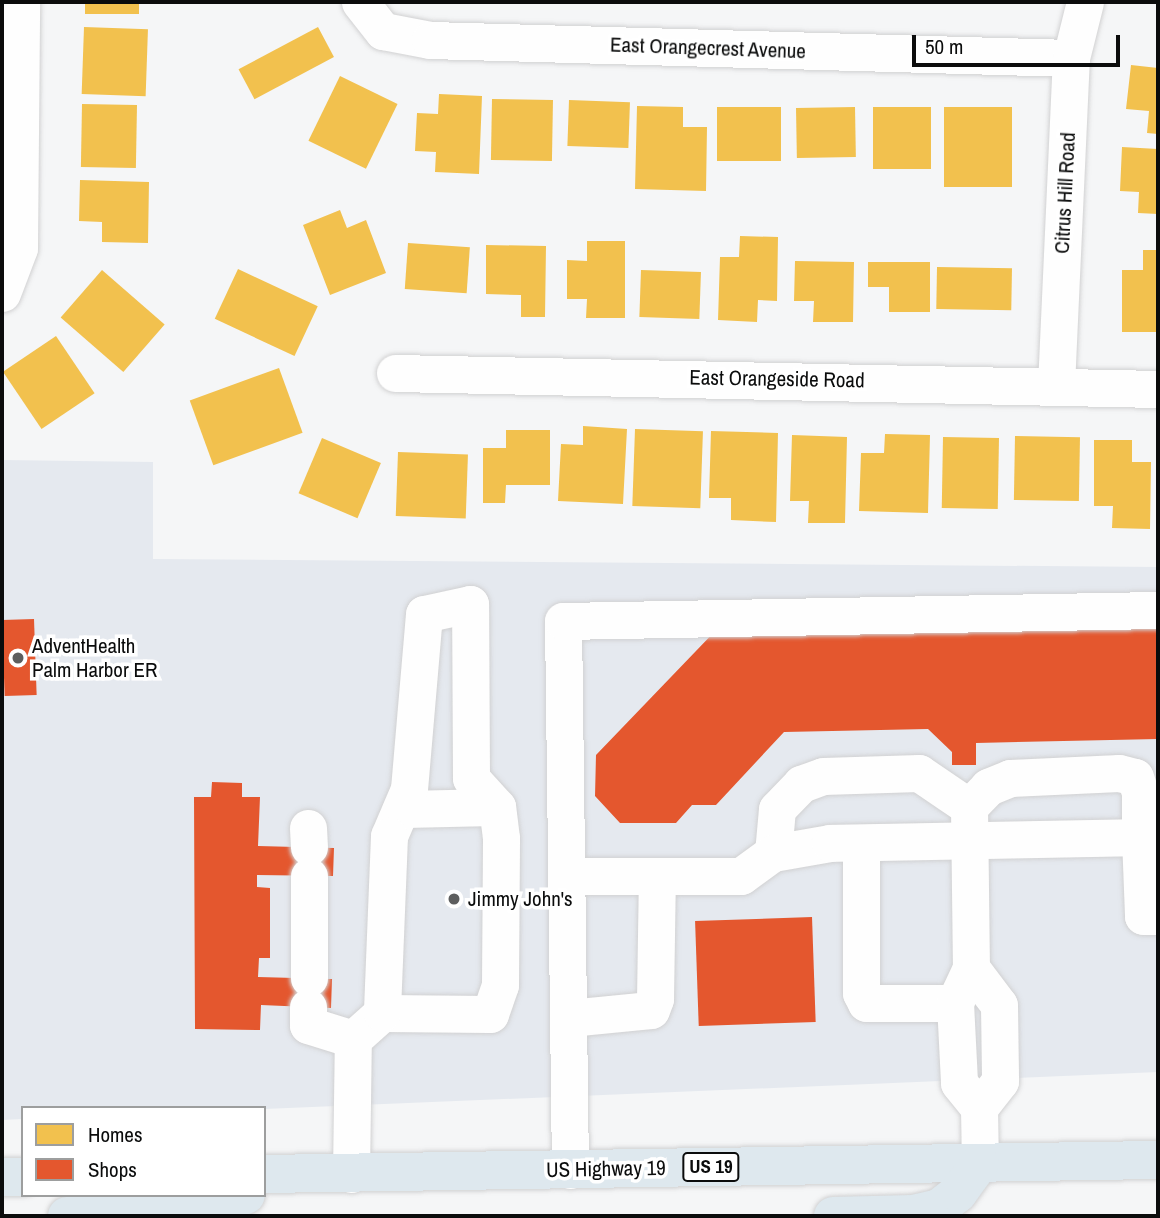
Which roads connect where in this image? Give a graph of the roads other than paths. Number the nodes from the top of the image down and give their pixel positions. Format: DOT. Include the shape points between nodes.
graph roads {
  1 [pos="21,2"];
  2 [pos="360,2"];
  3 [pos="1085,2"];
  4 [pos="1071,58"];
  5 [pos="4,292"];
  6 [pos="395,373"];
  7 [pos="1055,386"];
  8 [pos="1158,389"];
  9 [pos="1158,610"];
  10 [pos="497,807"];
  11 [pos="401,808"];
  12 [pos="969,824"];
  13 [pos="1140,836"];
  14 [pos="861,843"];
  15 [pos="309,850"];
  16 [pos="773,853"];
  17 [pos="569,876"];
  18 [pos="657,876"];
  19 [pos="1158,916"];
  20 [pos="971,968"];
  21 [pos="955,1003"];
  22 [pos="383,1013"];
  23 [pos="569,1018"];
  24 [pos="353,1039"];
  25 [pos="979,1108"];
  26 [pos="1158,1160"];
  27 [pos="980,1163"];
  28 [pos="570,1170"];
  29 [pos="266,1174"];
  30 [pos="339,1174"];
  31 [pos="2,1177"];
  32 [pos="21,1177"];
  33 [pos="266,1191"];
  34 [pos="239,1197"];
  35 [pos="67,1216"];
  36 [pos="832,1216"];
  1 -- 5 [label="street" via="19,248"];
  2 -- 4 [label="street, East Orangecrest Avenue" via="383,31 430,40"];
  3 -- 4 [label="street, Citrus Hill Road"];
  4 -- 7 [label="street, Citrus Hill Road"];
  6 -- 7 [label="street, East Orangeside Road"];
  7 -- 8 [label="street, East Orangeside Road"];
  9 -- 17 [label="street" via="563,621"];
  10 -- 11 [label="street"];
  10 -- 11 [label="street" via="471,778 470,604 425,614 409,789"];
  10 -- 22 [label="street" via="501,838 499,985 490,1014"];
  11 -- 22 [label="street" via="389,836"];
  12 -- 13 [label="street"];
  12 -- 13 [label="street" via="988,787 1010,778 1119,773 1135,777 1140,792"];
  12 -- 14 [label="street"];
  12 -- 16 [label="street" via="919,773 823,776 801,784 777,809"];
  12 -- 20 [label="street"];
  13 -- 19 [label="street" via="1143,916"];
  14 -- 16 [label="street"];
  14 -- 21 [label="street" via="861,993 866,1003"];
  15 -- 24 [label="street" via="308,1026"];
  16 -- 18 [label="street" via="741,876"];
  17 -- 18 [label="street"];
  17 -- 23 [label="street"];
  18 -- 23 [label="street" via="656,999 651,1010"];
  20 -- 21 [label="street"];
  20 -- 25 [label="street" via="999,1005 1000,1081"];
  21 -- 25 [label="street" via="959,1083"];
  22 -- 24 [label="street"];
  23 -- 28 [label="street"];
  24 -- 30 [label="street"];
  25 -- 27 [label="street"];
  26 -- 27 [label="highway, US Highway 19 / US 19"];
  27 -- 28 [label="highway, US Highway 19 / US 19"];
  27 -- 36 [label="highway" via="958,1193 939,1208 913,1214"];
  28 -- 30 [label="highway, US Highway 19 / US 19"];
  29 -- 30 [label="highway, US Highway 19 / US 19"];
  30 -- 33 [label="highway"];
  31 -- 32 [label="highway"];
  34 -- 35 [label="highway" via="183,1212"];
}
